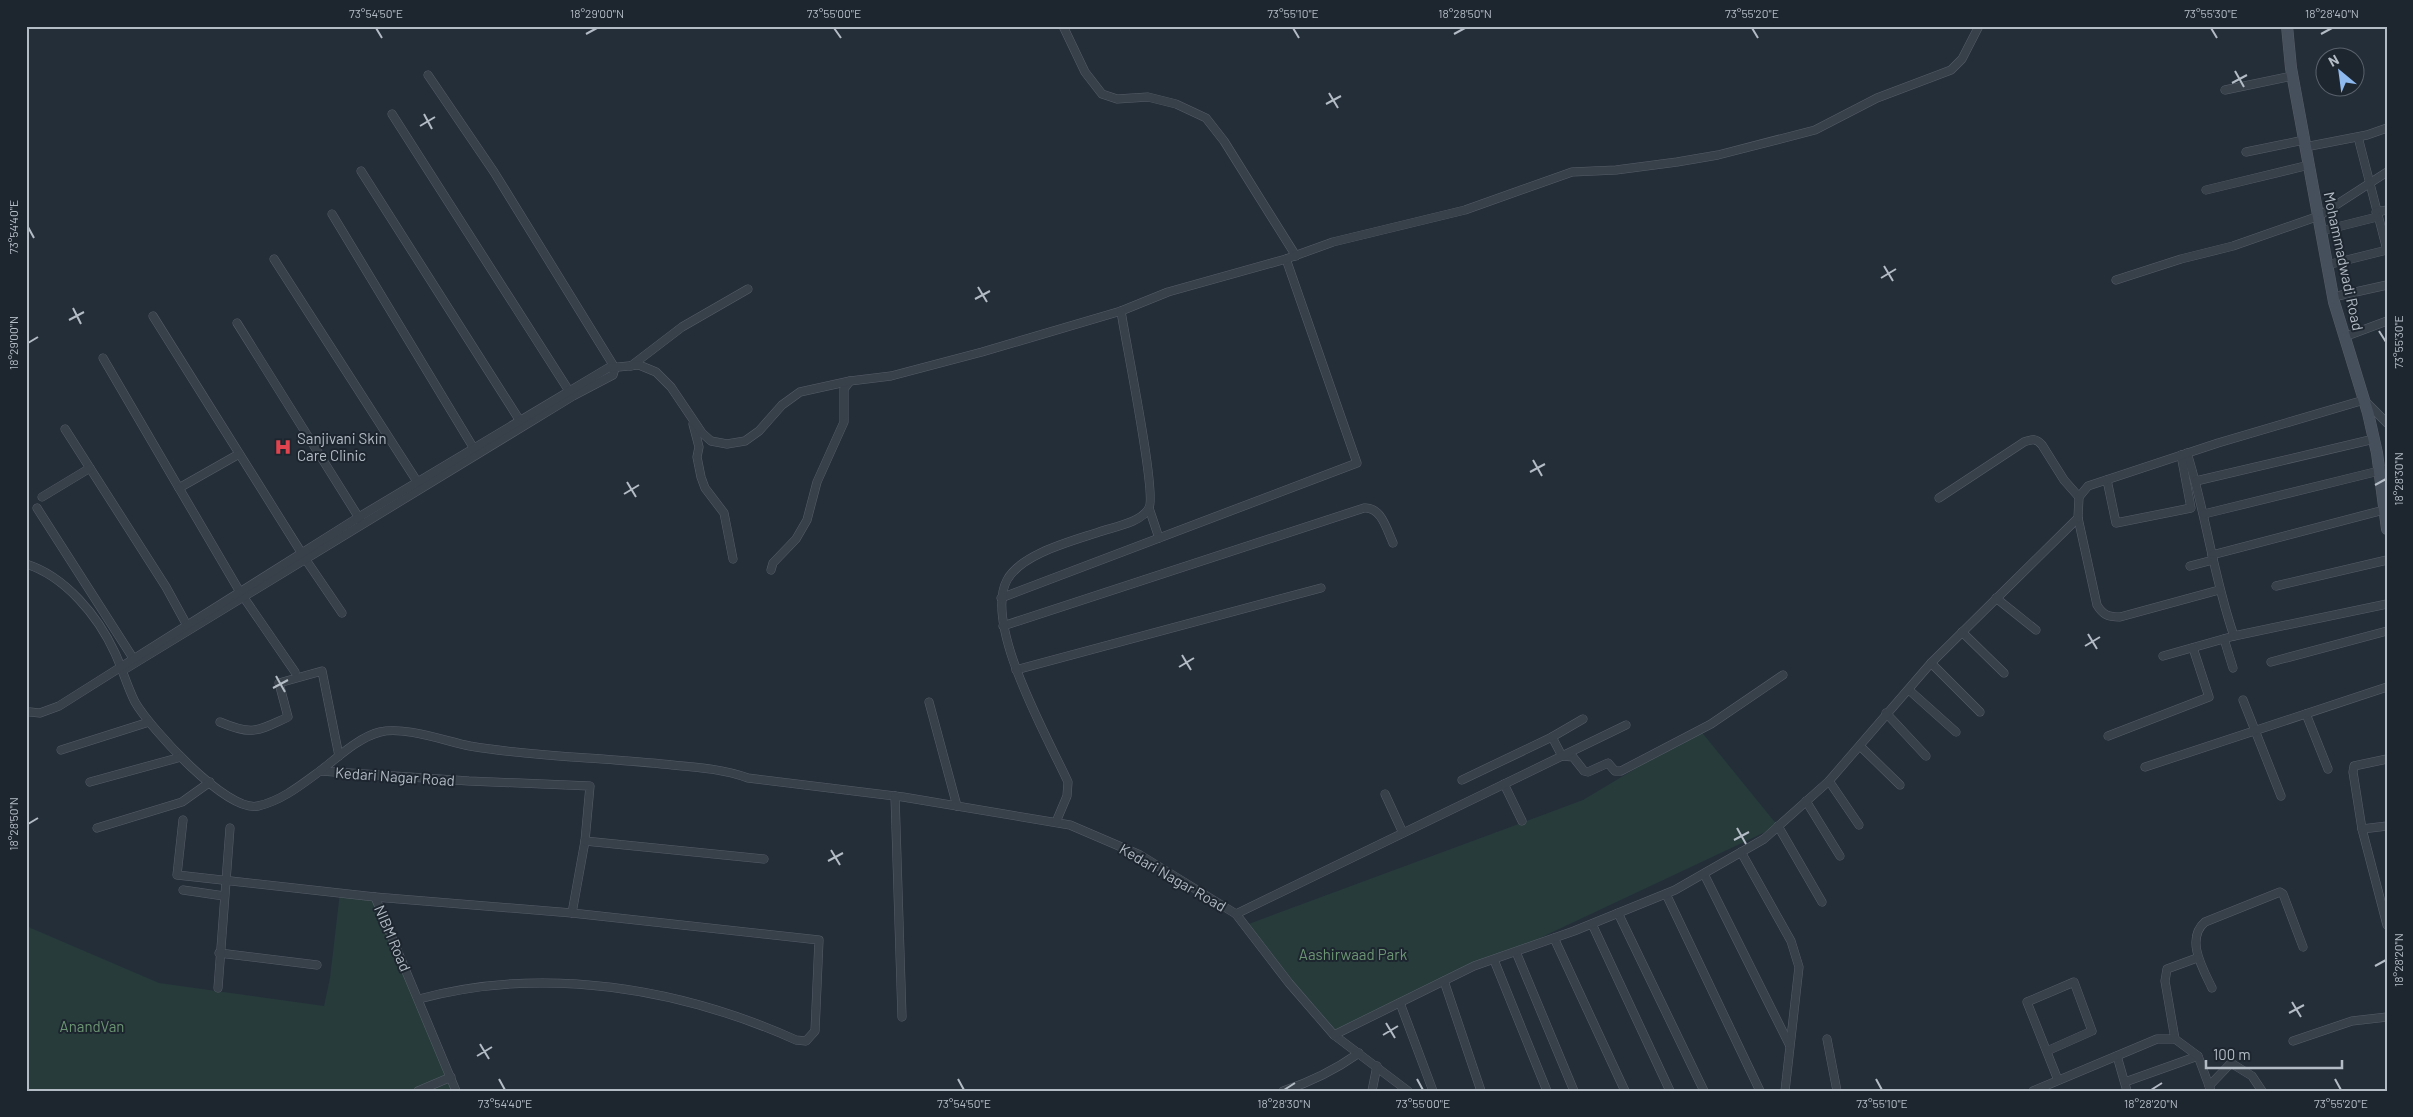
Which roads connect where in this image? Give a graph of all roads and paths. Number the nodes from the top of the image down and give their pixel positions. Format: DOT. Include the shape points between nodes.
graph roads {
  1 [pos="1063,26"];
  2 [pos="1979,26"];
  3 [pos="2288,26"];
  4 [pos="428,75"];
  5 [pos="2292,76"];
  6 [pos="2225,90"];
  7 [pos="392,114"];
  8 [pos="2387,128"];
  9 [pos="2358,137"];
  10 [pos="2305,144"];
  11 [pos="2246,152"];
  12 [pos="2308,165"];
  13 [pos="360,171"];
  14 [pos="2387,172"];
  15 [pos="2369,182"];
  16 [pos="2206,190"];
  17 [pos="2387,210"];
  18 [pos="332,214"];
  19 [pos="2377,214"];
  20 [pos="2319,216"];
  21 [pos="2321,232"];
  22 [pos="2387,250"];
  23 [pos="1296,256"];
  24 [pos="274,259"];
  25 [pos="1286,259"];
  26 [pos="2327,265"];
  27 [pos="2116,280"];
  28 [pos="2387,285"];
  29 [pos="748,289"];
  30 [pos="2333,296"];
  31 [pos="1121,311"];
  32 [pos="153,316"];
  33 [pos="2387,321"];
  34 [pos="237,324"];
  35 [pos="2344,337"];
  36 [pos="103,358"];
  37 [pos="631,366"];
  38 [pos="614,368"];
  39 [pos="850,381"];
  40 [pos="571,394"];
  41 [pos="2364,400"];
  42 [pos="690,415"];
  43 [pos="2387,423"];
  44 [pos="522,424"];
  45 [pos="65,429"];
  46 [pos="2374,439"];
  47 [pos="476,451"];
  48 [pos="239,454"];
  49 [pos="2184,454"];
  50 [pos="90,468"];
  51 [pos="2383,470"];
  52 [pos="2107,480"];
  53 [pos="2196,480"];
  54 [pos="420,486"];
  55 [pos="178,488"];
  56 [pos="42,496"];
  57 [pos="2079,497"];
  58 [pos="1940,498"];
  59 [pos="37,508"];
  60 [pos="1149,508"];
  61 [pos="2384,510"];
  62 [pos="2204,514"];
  63 [pos="359,517"];
  64 [pos="2078,518"];
  65 [pos="364,525"];
  66 [pos="2387,529"];
  67 [pos="1160,538"];
  68 [pos="1393,543"];
  69 [pos="304,556"];
  70 [pos="2213,558"];
  71 [pos="733,560"];
  72 [pos="2387,560"];
  73 [pos="26,564"];
  74 [pos="2190,566"];
  75 [pos="771,570"];
  76 [pos="2276,586"];
  77 [pos="1321,588"];
  78 [pos="2219,590"];
  79 [pos="242,595"];
  80 [pos="1001,598"];
  81 [pos="1996,598"];
  82 [pos="2387,604"];
  83 [pos="342,613"];
  84 [pos="1003,626"];
  85 [pos="188,628"];
  86 [pos="2036,630"];
  87 [pos="2387,631"];
  88 [pos="1962,632"];
  89 [pos="2234,636"];
  90 [pos="2224,639"];
  91 [pos="2193,648"];
  92 [pos="2163,656"];
  93 [pos="133,658"];
  94 [pos="2271,662"];
  95 [pos="1932,663"];
  96 [pos="2233,668"];
  97 [pos="121,669"];
  98 [pos="1016,670"];
  99 [pos="295,672"];
  100 [pos="2004,673"];
  101 [pos="1782,675"];
  102 [pos="2387,687"];
  103 [pos="1909,690"];
  104 [pos="2243,700"];
  105 [pos="929,702"];
  106 [pos="30,712"];
  107 [pos="1980,712"];
  108 [pos="1886,713"];
  109 [pos="2306,714"];
  110 [pos="1583,718"];
  111 [pos="149,722"];
  112 [pos="220,722"];
  113 [pos="1626,725"];
  114 [pos="2255,731"];
  115 [pos="1956,732"];
  116 [pos="2108,736"];
  117 [pos="1552,737"];
  118 [pos="1860,746"];
  119 [pos="61,750"];
  120 [pos="340,756"];
  121 [pos="1562,756"];
  122 [pos="1926,756"];
  123 [pos="181,757"];
  124 [pos="2387,759"];
  125 [pos="2145,767"];
  126 [pos="2328,769"];
  127 [pos="320,771"];
  128 [pos="1462,780"];
  129 [pos="1829,781"];
  130 [pos="90,782"];
  131 [pos="210,782"];
  132 [pos="1504,784"];
  133 [pos="1900,785"];
  134 [pos="1386,794"];
  135 [pos="894,796"];
  136 [pos="2281,796"];
  137 [pos="1806,801"];
  138 [pos="957,806"];
  139 [pos="183,820"];
  140 [pos="1522,821"];
  141 [pos="1056,822"];
  142 [pos="1859,825"];
  143 [pos="1778,826"];
  144 [pos="2387,826"];
  145 [pos="97,828"];
  146 [pos="230,828"];
  147 [pos="2362,829"];
  148 [pos="1403,833"];
  149 [pos="585,841"];
  150 [pos="1741,852"];
  151 [pos="1840,856"];
  152 [pos="764,859"];
  153 [pos="1704,874"];
  154 [pos="226,880"];
  155 [pos="183,890"];
  156 [pos="2387,892"];
  157 [pos="1666,894"];
  158 [pos="2377,894"];
  159 [pos="224,896"];
  160 [pos="375,897"];
  161 [pos="1822,902"];
  162 [pos="572,913"];
  163 [pos="1618,913"];
  164 [pos="1236,914"];
  165 [pos="1592,924"];
  166 [pos="2387,925"];
  167 [pos="1554,938"];
  168 [pos="2303,947"];
  169 [pos="1516,952"];
  170 [pos="219,953"];
  171 [pos="2195,959"];
  172 [pos="1494,960"];
  173 [pos="317,965"];
  174 [pos="1444,981"];
  175 [pos="218,988"];
  176 [pos="2212,988"];
  177 [pos="419,999"];
  178 [pos="1400,1003"];
  179 [pos="902,1017"];
  180 [pos="2387,1017"];
  181 [pos="1334,1035"];
  182 [pos="1827,1039"];
  183 [pos="2175,1039"];
  184 [pos="2293,1041"];
  185 [pos="1789,1044"];
  186 [pos="2047,1051"];
  187 [pos="1359,1053"];
  188 [pos="2117,1056"];
  189 [pos="2198,1056"];
  190 [pos="1376,1066"];
  191 [pos="451,1077"];
  192 [pos="2058,1080"];
  193 [pos="2125,1082"];
  194 [pos="2210,1088"];
  195 [pos="418,1091"];
  196 [pos="456,1091"];
  197 [pos="1283,1091"];
  198 [pos="1372,1091"];
  199 [pos="1408,1091"];
  200 [pos="1433,1091"];
  201 [pos="1481,1091"];
  202 [pos="1547,1091"];
  203 [pos="1574,1091"];
  204 [pos="1625,1091"];
  205 [pos="1670,1091"];
  206 [pos="1704,1091"];
  207 [pos="1760,1091"];
  208 [pos="1785,1091"];
  209 [pos="1837,1091"];
  210 [pos="2033,1091"];
  211 [pos="2127,1091"];
  212 [pos="2262,1091"];
  1 -- 23 [label="street" via="1085,72 1102,94 1118,99 1148,98 1176,104 1206,118"];
  2 -- 23 [label="street" via="1962,59 1951,70 1877,98 1815,130 1678,162 1572,172 1466,210 1333,242"];
  3 -- 5 [label="main road, Mohammadwadi Road"];
  4 -- 38 [label="street" via="494,172"];
  5 -- 6 [label="street"];
  5 -- 10 [label="main road, Mohammadwadi Road"];
  7 -- 40 [label="street"];
  8 -- 9 [label="street"];
  9 -- 10 [label="street"];
  9 -- 15 [label="street"];
  10 -- 11 [label="street"];
  10 -- 12 [label="main road, Mohammadwadi Road"];
  12 -- 16 [label="street"];
  12 -- 20 [label="main road, Mohammadwadi Road"];
  13 -- 44 [label="street"];
  14 -- 15 [label="street"];
  15 -- 19 [label="street"];
  15 -- 20 [label="street"];
  17 -- 19 [label="street"];
  18 -- 47 [label="street"];
  19 -- 21 [label="street"];
  19 -- 22 [label="street"];
  20 -- 21 [label="main road, Mohammadwadi Road"];
  20 -- 27 [label="street" via="2233,246"];
  21 -- 26 [label="main road, Mohammadwadi Road"];
  22 -- 26 [label="street"];
  23 -- 25 [label="street"];
  24 -- 54 [label="street"];
  25 -- 31 [label="street" via="1168,292"];
  25 -- 67 [label="street" via="1357,462"];
  26 -- 30 [label="main road, Mohammadwadi Road"];
  28 -- 30 [label="street"];
  29 -- 37 [label="street" via="682,327"];
  30 -- 35 [label="main road, Mohammadwadi Road"];
  31 -- 39 [label="street" via="891,376"];
  31 -- 60 [label="street" via="1148,469 1152,499"];
  32 -- 48 [label="street"];
  33 -- 35 [label="street"];
  34 -- 63 [label="street"];
  35 -- 41 [label="main road, Mohammadwadi Road"];
  36 -- 55 [label="street"];
  37 -- 38 [label="street"];
  37 -- 42 [label="street" via="638,365 656,372"];
  38 -- 40 [label="street" via="613,375"];
  39 -- 42 [label="street" via="800,392 782,404 759,431 745,441 726,444 711,441"];
  39 -- 75 [label="street" via="844,389 844,422 817,482 807,520"];
  40 -- 44 [label="street"];
  41 -- 43 [label="street"];
  41 -- 46 [label="main road, Mohammadwadi Road"];
  41 -- 49 [label="street"];
  42 -- 71 [label="street" via="699,447 697,457 701,478 724,513"];
  44 -- 47 [label="street"];
  45 -- 50 [label="street"];
  46 -- 51 [label="main road, Mohammadwadi Road"];
  46 -- 53 [label="street"];
  47 -- 54 [label="street"];
  48 -- 55 [label="street"];
  48 -- 69 [label="street"];
  49 -- 52 [label="street"];
  49 -- 52 [label="street" via="2191,508 2116,523"];
  49 -- 53 [label="street"];
  50 -- 56 [label="street"];
  50 -- 85 [label="street" via="166,587"];
  51 -- 61 [label="main road, Mohammadwadi Road"];
  51 -- 62 [label="street"];
  52 -- 57 [label="street" via="2088,486"];
  53 -- 62 [label="street"];
  54 -- 63 [label="street"];
  54 -- 65 [label="street"];
  55 -- 79 [label="street"];
  57 -- 58 [label="street" via="2064,480 2042,444 2032,439"];
  57 -- 64 [label="street"];
  59 -- 93 [label="street"];
  60 -- 67 [label="street"];
  60 -- 80 [label="street" via="1138,519 1050,548 1022,565 1007,580"];
  61 -- 66 [label="main road, Mohammadwadi Road"];
  61 -- 70 [label="street"];
  62 -- 70 [label="street"];
  63 -- 65 [label="street"];
  63 -- 69 [label="street"];
  64 -- 78 [label="street" via="2097,605 2102,613 2120,617"];
  64 -- 81 [label="street"];
  65 -- 69 [label="street"];
  67 -- 80 [label="street"];
  68 -- 84 [label="street" via="1377,511 1364,508"];
  69 -- 79 [label="street"];
  69 -- 83 [label="street"];
  70 -- 74 [label="street"];
  70 -- 78 [label="street"];
  72 -- 76 [label="street"];
  73 -- 97 [label="street, Kedari Nagar Road" via="53,576 80,602 98,625"];
  77 -- 98 [label="street"];
  78 -- 89 [label="street"];
  79 -- 85 [label="street"];
  79 -- 99 [label="street"];
  80 -- 84 [label="street"];
  81 -- 86 [label="street"];
  81 -- 88 [label="street"];
  82 -- 89 [label="street"];
  84 -- 98 [label="street"];
  85 -- 93 [label="street"];
  85 -- 97 [label="street"];
  87 -- 94 [label="street"];
  88 -- 95 [label="street"];
  88 -- 100 [label="street"];
  89 -- 90 [label="street"];
  90 -- 91 [label="street"];
  90 -- 96 [label="street"];
  91 -- 92 [label="street"];
  91 -- 116 [label="street" via="2209,697"];
  93 -- 97 [label="street"];
  95 -- 103 [label="street"];
  95 -- 107 [label="street"];
  97 -- 106 [label="street" via="59,706 40,713"];
  97 -- 111 [label="street, Kedari Nagar Road" via="134,701"];
  98 -- 141 [label="street" via="1068,782 1067,796"];
  101 -- 121 [label="street" via="1711,724 1621,771 1615,771 1608,763 1584,771 1573,757"];
  102 -- 109 [label="street"];
  103 -- 108 [label="street"];
  103 -- 115 [label="street"];
  104 -- 114 [label="street"];
  105 -- 138 [label="street"];
  108 -- 118 [label="street"];
  108 -- 122 [label="street"];
  109 -- 114 [label="street"];
  109 -- 126 [label="street"];
  110 -- 117 [label="street"];
  111 -- 119 [label="street"];
  111 -- 123 [label="street, Kedari Nagar Road"];
  112 -- 120 [label="street" via="238,730 256,731 288,717 279,683 322,671"];
  113 -- 121 [label="street"];
  114 -- 125 [label="street"];
  114 -- 136 [label="street"];
  117 -- 121 [label="street"];
  117 -- 128 [label="street"];
  118 -- 129 [label="street"];
  118 -- 133 [label="street"];
  120 -- 127 [label="street, Kedari Nagar Road"];
  120 -- 135 [label="street, Kedari Nagar Road" via="371,736 392,732 553,757 611,758 724,770 748,778"];
  121 -- 132 [label="street"];
  123 -- 130 [label="street"];
  123 -- 131 [label="street, Kedari Nagar Road"];
  124 -- 147 [label="street" via="2354,766 2352,772"];
  127 -- 131 [label="street, Kedari Nagar Road" via="295,790 257,807 232,800"];
  127 -- 149 [label="street, Kedari Nagar Road" via="590,786"];
  129 -- 137 [label="street"];
  129 -- 142 [label="street"];
  131 -- 145 [label="street" via="182,802"];
  132 -- 140 [label="street"];
  132 -- 148 [label="street"];
  134 -- 148 [label="street"];
  135 -- 138 [label="street, Kedari Nagar Road"];
  135 -- 179 [label="street"];
  137 -- 143 [label="street"];
  137 -- 151 [label="street"];
  138 -- 141 [label="street, Kedari Nagar Road"];
  139 -- 154 [label="street, NIBM Road" via="178,875"];
  141 -- 164 [label="street, Kedari Nagar Road" via="1070,824 1140,854"];
  143 -- 150 [label="street" via="1764,839"];
  143 -- 161 [label="street"];
  144 -- 147 [label="street"];
  146 -- 154 [label="street"];
  147 -- 158 [label="street"];
  148 -- 164 [label="street"];
  149 -- 152 [label="street"];
  149 -- 162 [label="street"];
  150 -- 153 [label="street"];
  150 -- 185 [label="street" via="1791,940 1799,967"];
  153 -- 157 [label="street"];
  153 -- 185 [label="street"];
  154 -- 159 [label="street"];
  154 -- 160 [label="street, NIBM Road"];
  155 -- 159 [label="street"];
  156 -- 158 [label="street"];
  157 -- 163 [label="street"];
  157 -- 207 [label="street"];
  158 -- 166 [label="street"];
  159 -- 170 [label="street"];
  160 -- 162 [label="street"];
  160 -- 177 [label="street, NIBM Road"];
  162 -- 177 [label="street" via="820,940 815,1031 806,1041 796,1040 704,1005 598,985 540,984 467,990"];
  163 -- 165 [label="street"];
  163 -- 206 [label="street"];
  164 -- 181 [label="street, Kedari Nagar Road"];
  165 -- 167 [label="street"];
  165 -- 205 [label="street"];
  167 -- 169 [label="street"];
  167 -- 204 [label="street"];
  168 -- 171 [label="street" via="2280,892 2205,922 2198,930"];
  169 -- 172 [label="street"];
  169 -- 203 [label="street"];
  170 -- 173 [label="street"];
  170 -- 175 [label="street"];
  171 -- 176 [label="street"];
  171 -- 183 [label="street" via="2167,969 2165,982"];
  172 -- 174 [label="street"];
  172 -- 202 [label="street"];
  174 -- 178 [label="street"];
  174 -- 201 [label="street"];
  177 -- 191 [label="street, NIBM Road"];
  178 -- 181 [label="street"];
  178 -- 200 [label="street"];
  180 -- 184 [label="street" via="2352,1020"];
  181 -- 187 [label="street, Kedari Nagar Road"];
  182 -- 209 [label="street"];
  183 -- 188 [label="street" via="2157,1039"];
  183 -- 189 [label="street"];
  185 -- 208 [label="street"];
  186 -- 186 [label="street" via="2027,1002 2074,982 2092,1032"];
  186 -- 192 [label="street"];
  187 -- 190 [label="street, Kedari Nagar Road"];
  187 -- 197 [label="street" via="1308,1083"];
  188 -- 192 [label="street"];
  188 -- 193 [label="street"];
  189 -- 193 [label="street"];
  189 -- 194 [label="street"];
  190 -- 198 [label="street"];
  190 -- 199 [label="street, Kedari Nagar Road"];
  191 -- 195 [label="street"];
  191 -- 196 [label="street, NIBM Road"];
  192 -- 210 [label="street"];
  193 -- 211 [label="street"];
  194 -- 212 [label="street" via="2231,1063 2252,1076"];
}
